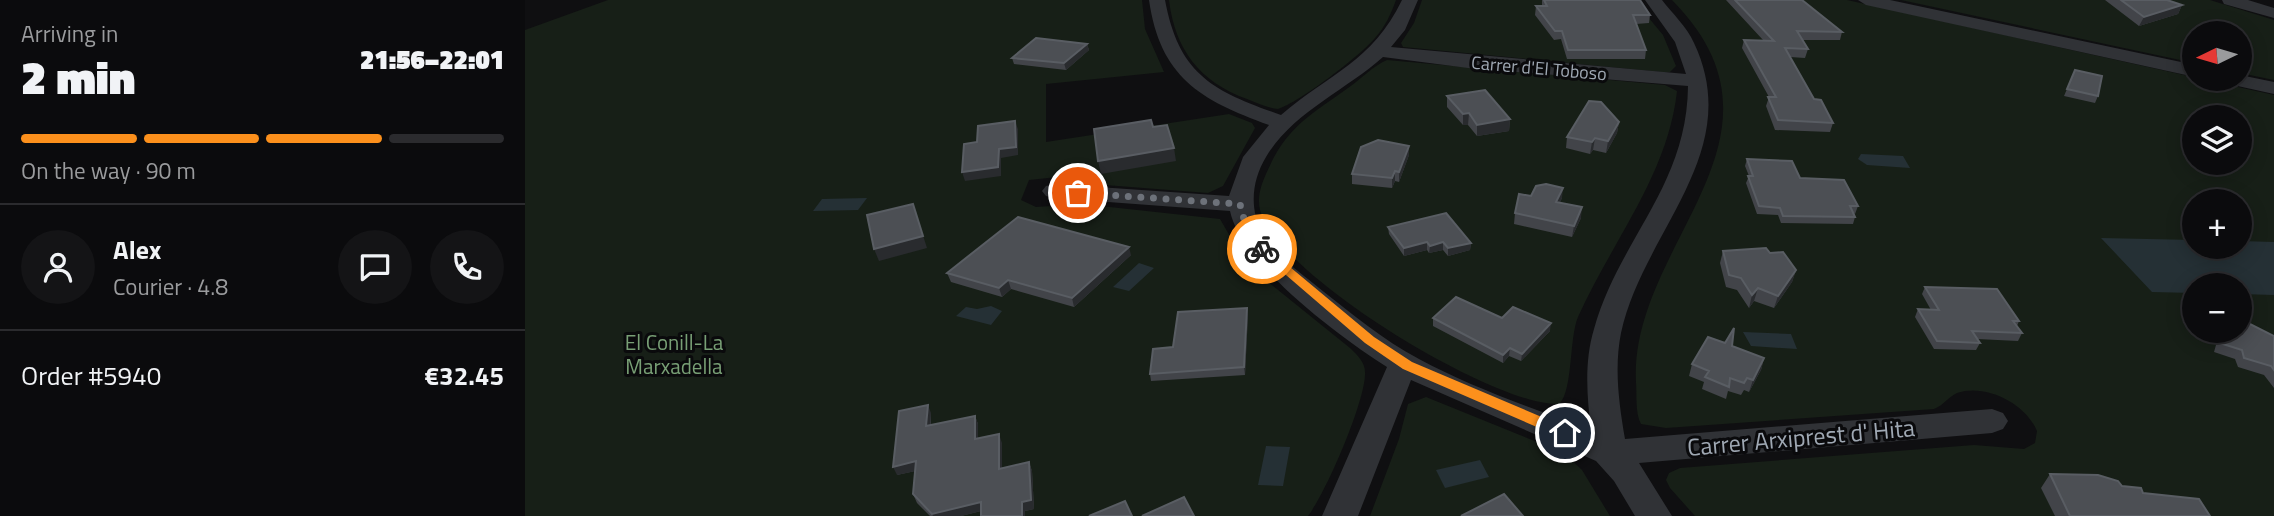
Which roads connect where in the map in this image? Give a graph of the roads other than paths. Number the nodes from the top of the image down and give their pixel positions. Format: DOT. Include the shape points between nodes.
graph roads {
  1 [pos="1157,0"];
  2 [pos="1410,0"];
  3 [pos="1653,0"];
  4 [pos="1866,0"];
  5 [pos="2230,0"];
  6 [pos="2274,13"];
  7 [pos="1380,51"];
  8 [pos="2182,68"];
  9 [pos="1699,81"];
  10 [pos="2252,83"];
  11 [pos="2274,88"];
  12 [pos="1281,122"];
  13 [pos="1054,191"];
  14 [pos="1240,204"];
  15 [pos="1408,366"];
  16 [pos="1992,421"];
  17 [pos="1611,453"];
  18 [pos="1340,516"];
  19 [pos="1654,516"];
  1 -- 12 [label="street" via="1165,41 1192,81"];
  2 -- 7 [label="street" via="1398,29"];
  3 -- 9 [label="street" via="1685,38"];
  4 -- 8 [label="street"];
  5 -- 6 [label="street"];
  7 -- 9 [label="street, Carrer d'El Toboso"];
  7 -- 12 [label="street"];
  9 -- 17 [label="street" via="1698,127 1691,152 1612,316 1602,399"];
  10 -- 11 [label="street"];
  12 -- 14 [label="street" via="1252,163"];
  13 -- 14 [label="street"];
  14 -- 15 [label="street" via="1254,241 1280,267"];
  15 -- 17 [label="street"];
  15 -- 18 [label="street" via="1396,376"];
  16 -- 17 [label="street, Carrer Arxiprest d' Hita"];
  17 -- 19 [label="street"];
}
